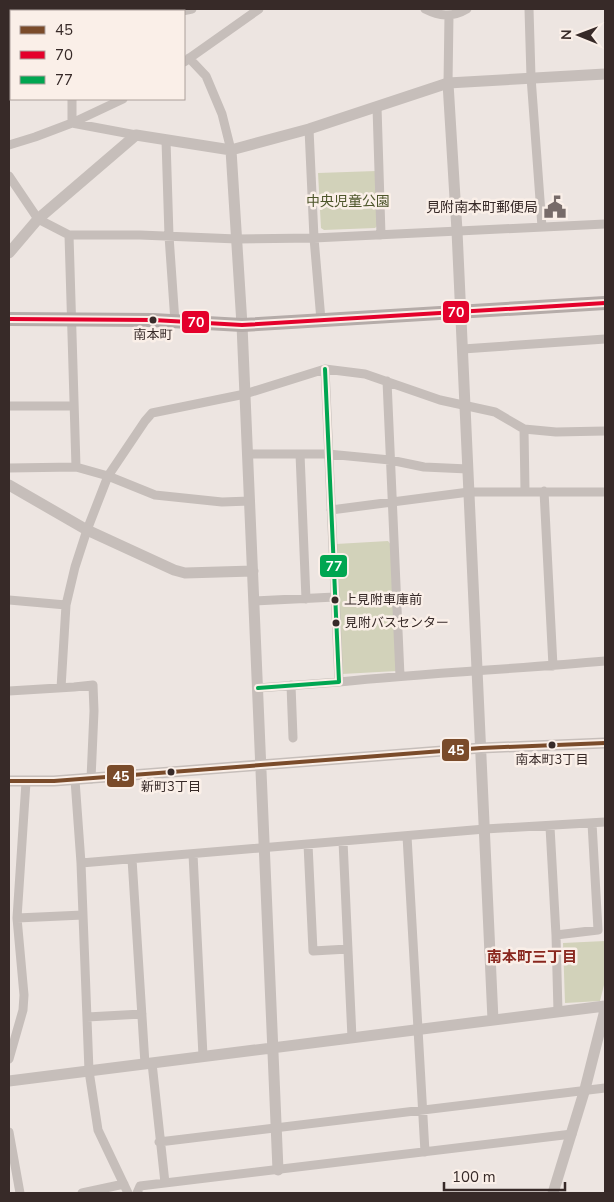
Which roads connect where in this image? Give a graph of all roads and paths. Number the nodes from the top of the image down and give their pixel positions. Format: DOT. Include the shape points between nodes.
graph roads {
  1 [pos="259,9"];
  2 [pos="425,9"];
  3 [pos="466,9"];
  4 [pos="529,9"];
  5 [pos="449,15"];
  6 [pos="186,60"];
  7 [pos="605,74"];
  8 [pos="531,77"];
  9 [pos="448,82"];
  10 [pos="72,100"];
  11 [pos="121,100"];
  12 [pos="377,107"];
  13 [pos="72,123"];
  14 [pos="309,129"];
  15 [pos="136,135"];
  16 [pos="166,140"];
  17 [pos="9,145"];
  18 [pos="231,150"];
  19 [pos="9,176"];
  20 [pos="38,219"];
  21 [pos="605,224"];
  22 [pos="542,227"];
  23 [pos="458,231"];
  24 [pos="69,235"];
  25 [pos="381,235"];
  26 [pos="170,236"];
  27 [pos="314,238"];
  28 [pos="237,239"];
  29 [pos="9,253"];
  30 [pos="605,303"];
  31 [pos="461,311"];
  32 [pos="9,319"];
  33 [pos="71,320"];
  34 [pos="321,320"];
  35 [pos="176,322"];
  36 [pos="242,325"];
  37 [pos="605,339"];
  38 [pos="462,349"];
  39 [pos="324,369"];
  40 [pos="387,381"];
  41 [pos="245,394"];
  42 [pos="9,406"];
  43 [pos="74,406"];
  44 [pos="465,406"];
  45 [pos="524,428"];
  46 [pos="605,430"];
  47 [pos="248,454"];
  48 [pos="300,454"];
  49 [pos="328,454"];
  50 [pos="390,460"];
  51 [pos="76,467"];
  52 [pos="9,468"];
  53 [pos="468,469"];
  54 [pos="108,476"];
  55 [pos="9,485"];
  56 [pos="526,491"];
  57 [pos="544,491"];
  58 [pos="469,492"];
  59 [pos="605,492"];
  60 [pos="393,501"];
  61 [pos="250,502"];
  62 [pos="331,510"];
  63 [pos="87,530"];
  64 [pos="253,572"];
  65 [pos="335,597"];
  66 [pos="306,599"];
  67 [pos="9,600"];
  68 [pos="254,601"];
  69 [pos="66,605"];
  70 [pos="605,661"];
  71 [pos="553,666"];
  72 [pos="477,672"];
  73 [pos="400,676"];
  74 [pos="338,682"];
  75 [pos="290,685"];
  76 [pos="61,688"];
  77 [pos="258,688"];
  78 [pos="9,691"];
  79 [pos="293,738"];
  80 [pos="605,743"];
  81 [pos="481,748"];
  82 [pos="261,764"];
  83 [pos="91,779"];
  84 [pos="75,780"];
  85 [pos="9,782"];
  86 [pos="26,782"];
  87 [pos="605,822"];
  88 [pos="592,823"];
  89 [pos="550,827"];
  90 [pos="485,830"];
  91 [pos="408,836"];
  92 [pos="343,841"];
  93 [pos="308,844"];
  94 [pos="264,848"];
  95 [pos="193,854"];
  96 [pos="132,859"];
  97 [pos="81,864"];
  98 [pos="83,915"];
  99 [pos="17,918"];
  100 [pos="556,935"];
  101 [pos="348,950"];
  102 [pos="605,1006"];
  103 [pos="605,1010"];
  104 [pos="558,1012"];
  105 [pos="142,1014"];
  106 [pos="87,1017"];
  107 [pos="494,1020"];
  108 [pos="418,1030"];
  109 [pos="352,1038"];
  110 [pos="273,1048"];
  111 [pos="203,1056"];
  112 [pos="9,1059"];
  113 [pos="148,1063"];
  114 [pos="89,1071"];
  115 [pos="9,1081"];
  116 [pos="605,1088"];
  117 [pos="585,1089"];
  118 [pos="423,1110"];
  119 [pos="276,1128"];
  120 [pos="9,1132"];
  121 [pos="572,1134"];
  122 [pos="159,1142"];
  123 [pos="10,1147"];
  124 [pos="425,1152"];
  125 [pos="278,1170"];
  126 [pos="165,1183"];
  127 [pos="124,1184"];
  128 [pos="20,1193"];
  129 [pos="82,1193"];
  130 [pos="128,1193"];
  131 [pos="137,1193"];
  132 [pos="553,1193"];
  1 -- 6 [label="street"];
  2 -- 5 [label="street" via="438,16"];
  3 -- 5 [label="street"];
  4 -- 8 [label="street"];
  5 -- 9 [label="street"];
  6 -- 18 [label="street" via="206,76 222,114"];
  7 -- 8 [label="street"];
  8 -- 9 [label="street"];
  8 -- 22 [label="street"];
  9 -- 12 [label="street"];
  9 -- 23 [label="street"];
  10 -- 13 [label="street"];
  11 -- 13 [label="street"];
  12 -- 14 [label="street"];
  12 -- 25 [label="street"];
  13 -- 15 [label="street"];
  13 -- 17 [label="street"];
  14 -- 18 [label="street"];
  14 -- 27 [label="street"];
  15 -- 16 [label="street"];
  15 -- 20 [label="street"];
  16 -- 18 [label="street"];
  16 -- 26 [label="street"];
  18 -- 28 [label="street"];
  19 -- 20 [label="street"];
  20 -- 24 [label="street"];
  20 -- 29 [label="street"];
  21 -- 22 [label="street"];
  22 -- 23 [label="street"];
  23 -- 25 [label="street"];
  23 -- 31 [label="street"];
  24 -- 26 [label="street"];
  24 -- 33 [label="street"];
  25 -- 27 [label="street"];
  26 -- 28 [label="street"];
  26 -- 35 [label="street"];
  27 -- 28 [label="street"];
  27 -- 34 [label="street"];
  28 -- 36 [label="street"];
  30 -- 31 [label="main road"];
  31 -- 34 [label="main road"];
  31 -- 38 [label="street"];
  32 -- 33 [label="main road"];
  33 -- 35 [label="main road"];
  33 -- 43 [label="street"];
  34 -- 36 [label="main road"];
  35 -- 36 [label="main road"];
  36 -- 41 [label="street"];
  37 -- 38 [label="street"];
  38 -- 44 [label="street"];
  39 -- 40 [label="street" via="364,374"];
  39 -- 41 [label="street"];
  39 -- 49 [label="street"];
  40 -- 44 [label="street"];
  40 -- 50 [label="street"];
  41 -- 47 [label="street"];
  41 -- 54 [label="street" via="152,413"];
  42 -- 43 [label="street"];
  43 -- 51 [label="street"];
  44 -- 45 [label="street" via="495,412"];
  44 -- 53 [label="street"];
  45 -- 46 [label="street" via="556,432"];
  45 -- 56 [label="street"];
  47 -- 48 [label="street"];
  47 -- 61 [label="street"];
  48 -- 49 [label="street"];
  48 -- 66 [label="street"];
  49 -- 50 [label="street"];
  49 -- 62 [label="street"];
  50 -- 53 [label="street" via="424,467"];
  50 -- 60 [label="street"];
  51 -- 52 [label="street"];
  51 -- 54 [label="street"];
  53 -- 58 [label="street"];
  54 -- 61 [label="street" via="155,495"];
  54 -- 63 [label="street"];
  55 -- 63 [label="street"];
  56 -- 57 [label="street"];
  56 -- 58 [label="street"];
  57 -- 59 [label="street"];
  57 -- 71 [label="street"];
  58 -- 60 [label="street"];
  58 -- 72 [label="street"];
  60 -- 62 [label="street"];
  60 -- 73 [label="street"];
  61 -- 64 [label="street"];
  62 -- 65 [label="street"];
  63 -- 64 [label="street" via="185,573"];
  63 -- 69 [label="street"];
  64 -- 68 [label="street"];
  65 -- 66 [label="street"];
  65 -- 74 [label="street"];
  66 -- 68 [label="street"];
  67 -- 69 [label="street"];
  68 -- 77 [label="street"];
  69 -- 76 [label="street"];
  70 -- 71 [label="street"];
  71 -- 72 [label="street"];
  72 -- 73 [label="street"];
  72 -- 81 [label="street"];
  73 -- 74 [label="street"];
  74 -- 75 [label="street"];
  75 -- 77 [label="street"];
  75 -- 79 [label="street"];
  76 -- 78 [label="street"];
  76 -- 83 [label="street" via="93,685"];
  77 -- 82 [label="street"];
  80 -- 81 [label="street"];
  81 -- 82 [label="street"];
  81 -- 90 [label="street"];
  82 -- 83 [label="street"];
  82 -- 94 [label="street"];
  83 -- 84 [label="street"];
  84 -- 86 [label="street"];
  84 -- 97 [label="street"];
  85 -- 86 [label="street"];
  86 -- 99 [label="street"];
  87 -- 88 [label="street"];
  88 -- 89 [label="street"];
  88 -- 100 [label="street" via="598,930"];
  89 -- 90 [label="street"];
  89 -- 100 [label="street"];
  90 -- 91 [label="street"];
  90 -- 107 [label="street"];
  91 -- 92 [label="street"];
  91 -- 108 [label="street"];
  92 -- 93 [label="street"];
  92 -- 101 [label="street"];
  93 -- 94 [label="street"];
  93 -- 101 [label="street" via="313,951"];
  94 -- 95 [label="street"];
  94 -- 110 [label="street"];
  95 -- 96 [label="street"];
  95 -- 111 [label="street"];
  96 -- 97 [label="street"];
  96 -- 105 [label="street"];
  97 -- 98 [label="street"];
  98 -- 99 [label="street"];
  98 -- 106 [label="street"];
  99 -- 112 [label="street" via="24,995"];
  100 -- 104 [label="street"];
  101 -- 109 [label="street"];
  102 -- 104 [label="street"];
  103 -- 117 [label="street"];
  104 -- 107 [label="street"];
  105 -- 106 [label="street"];
  105 -- 113 [label="street"];
  106 -- 114 [label="street"];
  107 -- 108 [label="street"];
  108 -- 109 [label="street"];
  108 -- 118 [label="street"];
  109 -- 110 [label="street"];
  110 -- 111 [label="street"];
  110 -- 119 [label="street"];
  111 -- 113 [label="street"];
  113 -- 114 [label="street"];
  113 -- 122 [label="street"];
  114 -- 115 [label="street"];
  114 -- 127 [label="street" via="98,1130"];
  116 -- 117 [label="street"];
  117 -- 118 [label="street"];
  117 -- 121 [label="street"];
  118 -- 119 [label="street"];
  118 -- 124 [label="street"];
  119 -- 122 [label="street"];
  119 -- 125 [label="street"];
  120 -- 123 [label="street"];
  121 -- 124 [label="street"];
  121 -- 132 [label="street"];
  122 -- 126 [label="street"];
  123 -- 128 [label="street"];
  124 -- 125 [label="street"];
  125 -- 126 [label="street"];
  126 -- 131 [label="street" via="140,1186"];
  127 -- 129 [label="street"];
  127 -- 130 [label="street"];
}
